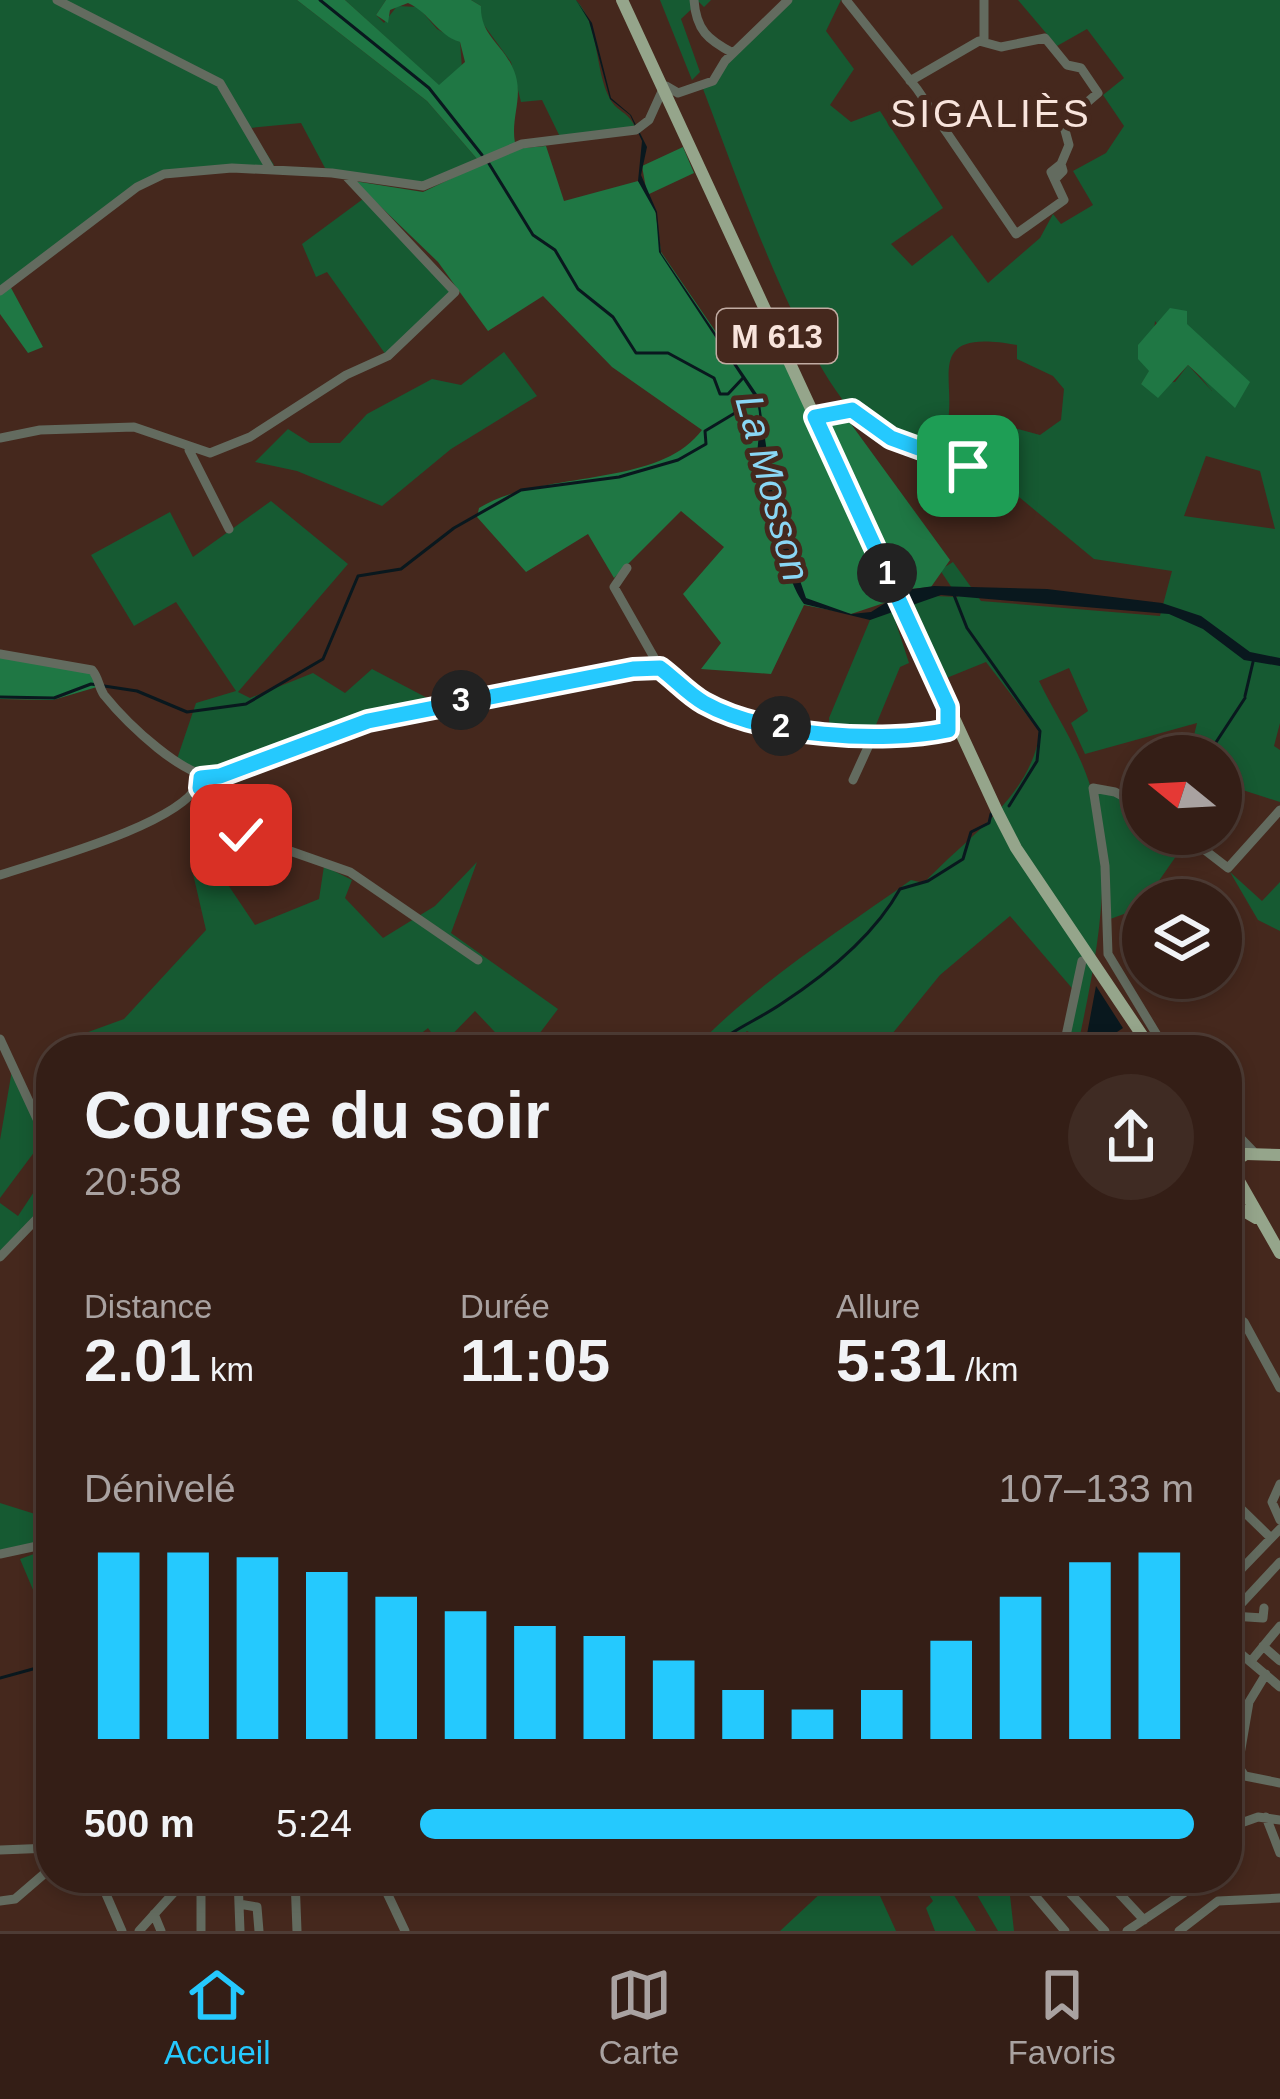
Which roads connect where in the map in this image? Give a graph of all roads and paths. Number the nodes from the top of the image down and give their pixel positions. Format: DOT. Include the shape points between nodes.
graph roads {
  1 [pos="57,0"];
  2 [pos="622,0"];
  3 [pos="694,0"];
  4 [pos="788,0"];
  5 [pos="846,0"];
  6 [pos="984,0"];
  7 [pos="984,39"];
  8 [pos="733,53"];
  9 [pos="910,81"];
  10 [pos="662,87"];
  11 [pos="272,170"];
  12 [pos="345,175"];
  13 [pos="0,291"];
  14 [pos="815,417"];
  15 [pos="0,438"];
  16 [pos="189,449"];
  17 [pos="993,480"];
  18 [pos="229,529"];
  19 [pos="627,568"];
  20 [pos="0,654"];
  21 [pos="927,660"];
  22 [pos="660,668"];
  23 [pos="948,707"];
  24 [pos="933,733"];
  25 [pos="874,734"];
  26 [pos="961,736"];
  27 [pos="853,780"];
  28 [pos="200,781"];
  29 [pos="1122,796"];
  30 [pos="1280,810"];
  31 [pos="1242,852"];
  32 [pos="1211,855"];
  33 [pos="1240,855"];
  34 [pos="0,875"];
  35 [pos="478,960"];
  36 [pos="1082,961"];
  37 [pos="1067,1035"];
  38 [pos="1141,1035"];
  39 [pos="1157,1035"];
  40 [pos="0,1039"];
  41 [pos="36,1117"];
  42 [pos="1242,1142"];
  43 [pos="1250,1152"];
  44 [pos="1242,1155"];
  45 [pos="1280,1155"];
  46 [pos="1242,1182"];
  47 [pos="1242,1188"];
  48 [pos="1242,1208"];
  49 [pos="36,1220"];
  50 [pos="1280,1220"];
  51 [pos="1280,1255"];
  52 [pos="0,1257"];
  53 [pos="1242,1321"];
  54 [pos="1280,1388"];
  55 [pos="1280,1484"];
  56 [pos="1242,1509"];
  57 [pos="1280,1524"];
  58 [pos="1270,1538"];
  59 [pos="36,1547"];
  60 [pos="0,1554"];
  61 [pos="1280,1562"];
  62 [pos="1242,1569"];
  63 [pos="1242,1605"];
  64 [pos="1264,1608"];
  65 [pos="1242,1619"];
  66 [pos="1280,1626"];
  67 [pos="1263,1646"];
  68 [pos="1242,1653"];
  69 [pos="1251,1660"];
  70 [pos="1280,1660"];
  71 [pos="1266,1674"];
  72 [pos="1280,1687"];
  73 [pos="1242,1743"];
  74 [pos="1242,1772"];
  75 [pos="1280,1783"];
  76 [pos="1266,1817"];
  77 [pos="1280,1820"];
  78 [pos="1242,1824"];
  79 [pos="36,1849"];
  80 [pos="0,1850"];
  81 [pos="1280,1853"];
  82 [pos="36,1881"];
  83 [pos="106,1893"];
  84 [pos="201,1893"];
  85 [pos="239,1893"];
  86 [pos="296,1893"];
  87 [pos="388,1893"];
  88 [pos="1033,1893"];
  89 [pos="1070,1893"];
  90 [pos="1119,1893"];
  91 [pos="1177,1893"];
  92 [pos="1215,1893"];
  93 [pos="173,1894"];
  94 [pos="1280,1898"];
  95 [pos="0,1901"];
  96 [pos="1218,1901"];
  97 [pos="239,1904"];
  98 [pos="154,1914"];
  99 [pos="1144,1920"];
  100 [pos="1197,1926"];
  101 [pos="122,1931"];
  102 [pos="139,1931"];
  103 [pos="160,1931"];
  104 [pos="201,1931"];
  105 [pos="240,1931"];
  106 [pos="259,1931"];
  107 [pos="297,1931"];
  108 [pos="409,1931"];
  109 [pos="1065,1931"];
  110 [pos="1105,1931"];
  111 [pos="1127,1931"];
  112 [pos="1179,1931"];
  1 -- 11 [label="street" via="220,83"];
  2 -- 10 [label="main road, M 613"];
  3 -- 8 [label="street" via="706,38"];
  4 -- 8 [label="street"];
  5 -- 9 [label="street"];
  6 -- 7 [label="street"];
  7 -- 9 [label="street"];
  7 -- 9 [label="street" via="993,47 1046,38 1066,65 1082,68 1098,96 1063,122 1068,148 1051,170 1064,200 1016,234"];
  8 -- 10 [label="street" via="710,82 678,92"];
  10 -- 12 [label="street" via="639,129 512,146 423,186"];
  10 -- 14 [label="main road, M 613"];
  11 -- 12 [label="street"];
  11 -- 13 [label="street" via="156,178"];
  12 -- 16 [label="street" via="455,292 388,356 233,445"];
  14 -- 17 [label="street" via="852,410 891,438"];
  14 -- 21 [label="main road, M 613"];
  15 -- 16 [label="street" via="134,427"];
  16 -- 18 [label="street"];
  19 -- 22 [label="street" via="614,587"];
  20 -- 28 [label="street" via="92,670"];
  21 -- 23 [label="main road, M 613"];
  21 -- 26 [label="main road, M 613"];
  22 -- 25 [label="street" via="726,713 830,734"];
  22 -- 28 [label="street" via="368,721"];
  23 -- 24 [label="street" via="950,727"];
  23 -- 26 [label="main road, M 613"];
  24 -- 25 [label="street"];
  24 -- 26 [label="street"];
  25 -- 27 [label="street"];
  26 -- 38 [label="main road, M 613" via="1020,851"];
  28 -- 34 [label="street" via="190,799 155,818"];
  28 -- 35 [label="street" via="233,831 350,872"];
  29 -- 39 [label="street" via="1093,788 1108,954"];
  30 -- 31 [label="street"];
  32 -- 33 [label="street" via="1228,868"];
  36 -- 37 [label="street"];
  40 -- 41 [label="street"];
  42 -- 43 [label="street"];
  43 -- 44 [label="main road, bridge"];
  43 -- 45 [label="main road"];
  46 -- 50 [label="main road"];
  47 -- 51 [label="main road"];
  48 -- 51 [label="main road"];
  49 -- 52 [label="street"];
  53 -- 54 [label="street"];
  55 -- 57 [label="street" via="1272,1502"];
  56 -- 58 [label="street"];
  57 -- 58 [label="street"];
  58 -- 62 [label="street"];
  59 -- 60 [label="street"];
  61 -- 63 [label="street"];
  64 -- 65 [label="street" via="1263,1618"];
  66 -- 67 [label="street"];
  67 -- 69 [label="street"];
  67 -- 70 [label="street"];
  68 -- 69 [label="street"];
  69 -- 71 [label="street"];
  71 -- 72 [label="street"];
  71 -- 73 [label="street" via="1249,1702"];
  74 -- 75 [label="street"];
  76 -- 77 [label="street"];
  76 -- 78 [label="street"];
  76 -- 81 [label="street"];
  79 -- 80 [label="street"];
  82 -- 95 [label="street"];
  83 -- 101 [label="street"];
  84 -- 104 [label="street"];
  85 -- 97 [label="street"];
  86 -- 107 [label="street"];
  87 -- 108 [label="street"];
  88 -- 109 [label="street"];
  89 -- 110 [label="street"];
  90 -- 99 [label="street"];
  91 -- 99 [label="street"];
  92 -- 96 [label="street"];
  93 -- 98 [label="street"];
  94 -- 96 [label="street"];
  96 -- 100 [label="street"];
  97 -- 105 [label="street"];
  97 -- 106 [label="street" via="257,1907"];
  98 -- 102 [label="street"];
  98 -- 103 [label="street"];
  99 -- 111 [label="street"];
  100 -- 112 [label="street"];
}
